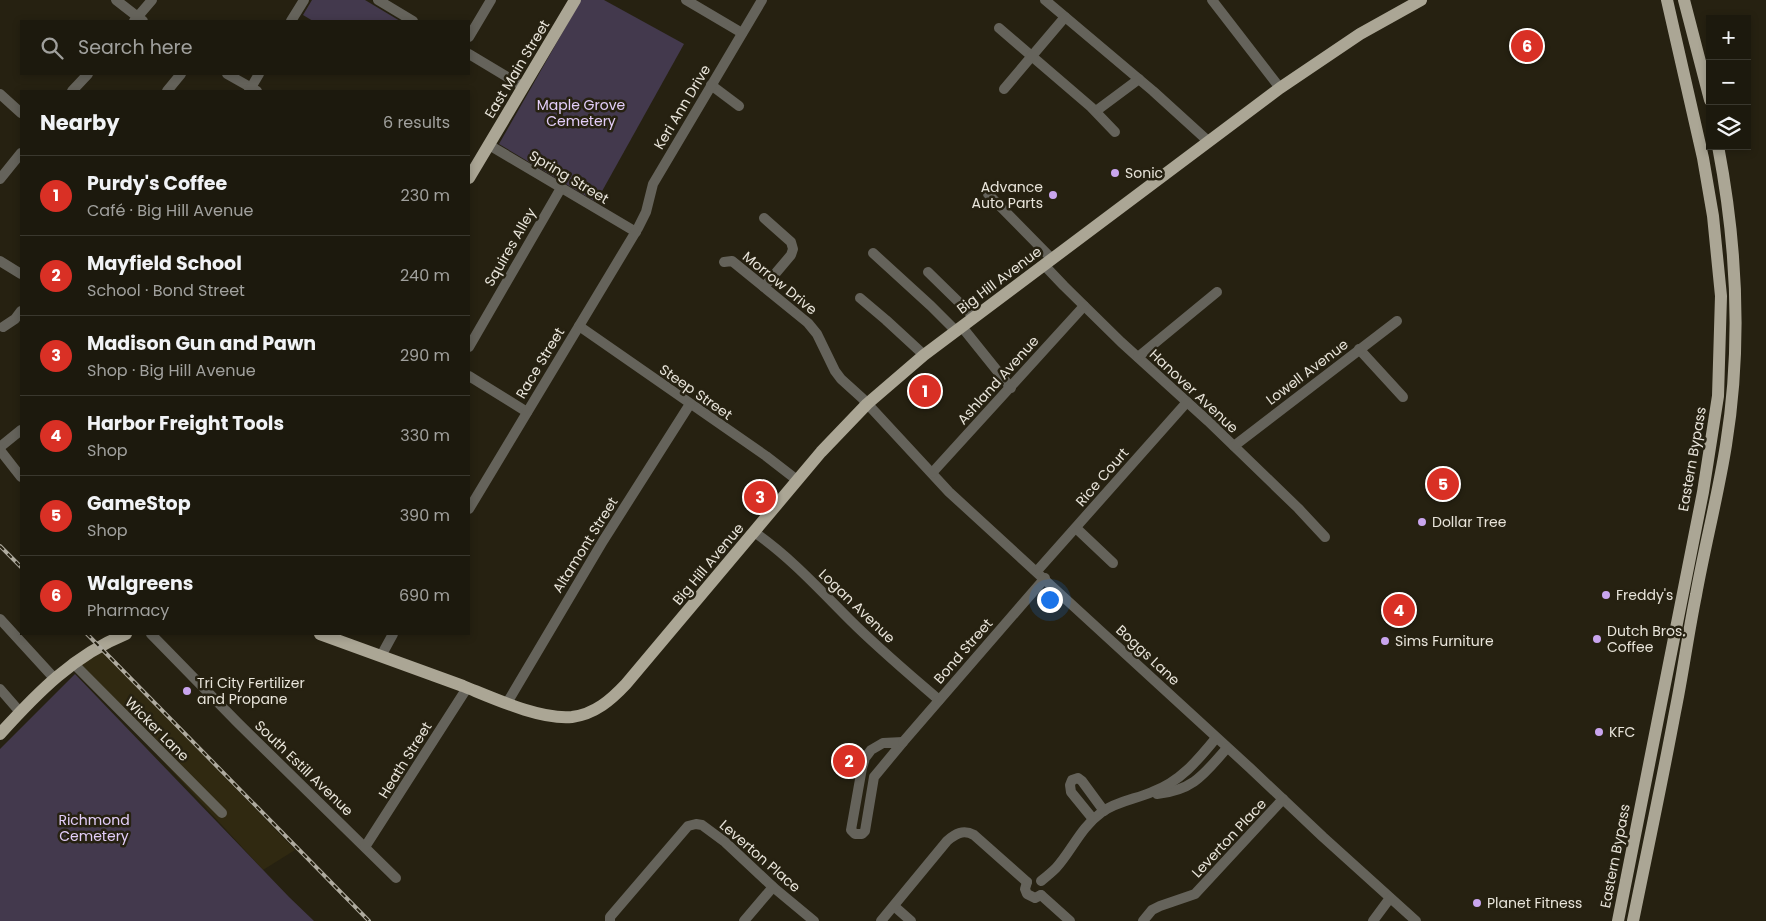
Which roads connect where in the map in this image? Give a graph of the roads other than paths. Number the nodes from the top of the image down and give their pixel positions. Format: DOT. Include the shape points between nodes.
graph roads {
  1 [pos="116,0"];
  2 [pos="152,0"];
  3 [pos="304,0"];
  4 [pos="491,0"];
  5 [pos="575,0"];
  6 [pos="686,0"];
  7 [pos="762,0"];
  8 [pos="1045,0"];
  9 [pos="1212,0"];
  10 [pos="1421,0"];
  11 [pos="1666,0"];
  12 [pos="1684,0"];
  13 [pos="1689,0"];
  14 [pos="382,1"];
  15 [pos="1065,17"];
  16 [pos="1689,18"];
  17 [pos="138,20"];
  18 [pos="292,20"];
  19 [pos="410,20"];
  20 [pos="1000,28"];
  21 [pos="742,33"];
  22 [pos="470,35"];
  23 [pos="1675,38"];
  24 [pos="470,55"];
  25 [pos="1032,56"];
  26 [pos="87,75"];
  27 [pos="180,75"];
  28 [pos="229,75"];
  29 [pos="259,75"];
  30 [pos="1139,79"];
  31 [pos="1706,84"];
  32 [pos="711,85"];
  33 [pos="524,87"];
  34 [pos="1280,88"];
  35 [pos="1004,89"];
  36 [pos="73,90"];
  37 [pos="168,90"];
  38 [pos="252,90"];
  39 [pos="0,94"];
  40 [pos="1706,97"];
  41 [pos="739,106"];
  42 [pos="1096,111"];
  43 [pos="20,112"];
  44 [pos="1115,132"];
  45 [pos="1208,141"];
  46 [pos="489,145"];
  47 [pos="1719,150"];
  48 [pos="20,154"];
  49 [pos="470,176"];
  50 [pos="0,180"];
  51 [pos="561,188"];
  52 [pos="988,194"];
  53 [pos="764,218"];
  54 [pos="636,232"];
  55 [pos="872,254"];
  56 [pos="0,261"];
  57 [pos="724,262"];
  58 [pos="1048,262"];
  59 [pos="928,272"];
  60 [pos="20,273"];
  61 [pos="764,286"];
  62 [pos="1217,292"];
  63 [pos="860,298"];
  64 [pos="1084,306"];
  65 [pos="20,313"];
  66 [pos="974,317"];
  67 [pos="1397,321"];
  68 [pos="579,326"];
  69 [pos="3,327"];
  70 [pos="959,329"];
  71 [pos="470,345"];
  72 [pos="1359,350"];
  73 [pos="924,355"];
  74 [pos="1138,357"];
  75 [pos="470,377"];
  76 [pos="1011,388"];
  77 [pos="1403,397"];
  78 [pos="1187,402"];
  79 [pos="690,404"];
  80 [pos="867,404"];
  81 [pos="527,412"];
  82 [pos="20,431"];
  83 [pos="1234,446"];
  84 [pos="0,448"];
  85 [pos="932,473"];
  86 [pos="20,476"];
  87 [pos="798,480"];
  88 [pos="470,507"];
  89 [pos="1696,520"];
  90 [pos="1076,528"];
  91 [pos="754,532"];
  92 [pos="1325,537"];
  93 [pos="1113,563"];
  94 [pos="1041,575"];
  95 [pos="1696,594"];
  96 [pos="0,620"];
  97 [pos="124,635"];
  98 [pos="152,635"];
  99 [pos="323,635"];
  100 [pos="392,635"];
  101 [pos="381,656"];
  102 [pos="73,663"];
  103 [pos="54,678"];
  104 [pos="467,688"];
  105 [pos="0,689"];
  106 [pos="938,700"];
  107 [pos="507,703"];
  108 [pos="20,712"];
  109 [pos="0,734"];
  110 [pos="1216,738"];
  111 [pos="903,742"];
  112 [pos="1227,748"];
  113 [pos="1146,794"];
  114 [pos="1283,799"];
  115 [pos="1104,810"];
  116 [pos="222,814"];
  117 [pos="1093,819"];
  118 [pos="366,847"];
  119 [pos="396,878"];
  120 [pos="1041,881"];
  121 [pos="1027,882"];
  122 [pos="773,887"];
  123 [pos="1041,894"];
  124 [pos="1390,898"];
  125 [pos="894,906"];
  126 [pos="610,921"];
  127 [pos="744,921"];
  128 [pos="814,921"];
  129 [pos="881,921"];
  130 [pos="911,921"];
  131 [pos="1070,921"];
  132 [pos="1143,921"];
  133 [pos="1373,921"];
  134 [pos="1416,921"];
  135 [pos="1618,921"];
  136 [pos="1633,921"];
  1 -- 17 [label="street"];
  2 -- 17 [label="street"];
  3 -- 18 [label="street"];
  4 -- 22 [label="street"];
  5 -- 33 [label="main road, East Main Street"];
  6 -- 21 [label="street"];
  7 -- 21 [label="street, Keri Ann Drive"];
  8 -- 15 [label="street"];
  9 -- 34 [label="street"];
  10 -- 34 [label="main road, Big Hill Avenue" via="1356,36"];
  11 -- 23 [label="main road, Eastern Bypass"];
  12 -- 16 [label="main road"];
  13 -- 16 [label="main road"];
  14 -- 19 [label="street"];
  15 -- 25 [label="street"];
  15 -- 30 [label="street"];
  16 -- 31 [label="main road"];
  20 -- 25 [label="street"];
  21 -- 32 [label="street, Keri Ann Drive"];
  23 -- 40 [label="main road" via="1690,80"];
  23 -- 89 [label="main road, Eastern Bypass" via="1703,158 1721,296 1718,396"];
  24 -- 33 [label="street"];
  25 -- 35 [label="street"];
  25 -- 42 [label="street"];
  26 -- 36 [label="street"];
  27 -- 37 [label="street"];
  28 -- 38 [label="street"];
  29 -- 38 [label="street"];
  30 -- 42 [label="street"];
  30 -- 45 [label="street"];
  32 -- 41 [label="street"];
  32 -- 54 [label="street, Keri Ann Drive" via="652,184 646,212"];
  33 -- 46 [label="main road, East Main Street"];
  34 -- 45 [label="main road, Big Hill Avenue"];
  39 -- 43 [label="street"];
  42 -- 44 [label="street"];
  45 -- 58 [label="main road, Big Hill Avenue"];
  46 -- 49 [label="main road, East Main Street"];
  46 -- 51 [label="street, Spring Street"];
  47 -- 95 [label="main road" via="1736,295 1734,380 1720,480"];
  48 -- 50 [label="street"];
  51 -- 54 [label="street, Spring Street"];
  51 -- 71 [label="street, Squires Alley"];
  52 -- 58 [label="street, Hanover Avenue"];
  53 -- 61 [label="street" via="790,242 793,249"];
  54 -- 68 [label="street, Race Street"];
  55 -- 70 [label="street"];
  56 -- 60 [label="street"];
  57 -- 61 [label="street, Morrow Drive" via="734,263"];
  58 -- 64 [label="street, Hanover Avenue"];
  58 -- 66 [label="main road, Big Hill Avenue"];
  59 -- 66 [label="street"];
  61 -- 80 [label="street, Morrow Drive" via="814,330 838,375"];
  62 -- 74 [label="street"];
  63 -- 73 [label="street"];
  64 -- 74 [label="street, Hanover Avenue"];
  64 -- 76 [label="street, Ashland Avenue"];
  65 -- 69 [label="street"];
  66 -- 70 [label="main road, Big Hill Avenue"];
  67 -- 72 [label="street, Lowell Avenue"];
  68 -- 79 [label="street, Steep Street"];
  68 -- 81 [label="street, Race Street"];
  70 -- 73 [label="main road, Big Hill Avenue"];
  70 -- 76 [label="street"];
  72 -- 77 [label="street"];
  72 -- 83 [label="street, Lowell Avenue"];
  73 -- 80 [label="main road, Big Hill Avenue"];
  74 -- 78 [label="street, Hanover Avenue"];
  75 -- 81 [label="street"];
  76 -- 85 [label="street, Ashland Avenue"];
  78 -- 83 [label="street, Hanover Avenue"];
  78 -- 90 [label="street, Rice Court"];
  79 -- 87 [label="street, Steep Street"];
  79 -- 107 [label="street, Altamont Street" via="603,541"];
  80 -- 85 [label="street, Boggs Lane"];
  80 -- 87 [label="main road, Big Hill Avenue"];
  81 -- 88 [label="street, Race Street"];
  82 -- 84 [label="street"];
  83 -- 92 [label="street, Hanover Avenue"];
  84 -- 86 [label="street"];
  85 -- 94 [label="street, Boggs Lane"];
  87 -- 91 [label="main road, Big Hill Avenue"];
  89 -- 95 [label="main road" via="1703,532 1694,567"];
  89 -- 135 [label="main road, Eastern Bypass"];
  90 -- 93 [label="street"];
  90 -- 94 [label="street, Rice Court"];
  91 -- 106 [label="street, Logan Avenue" via="785,556"];
  91 -- 107 [label="main road, Big Hill Avenue" via="606,704 571,717 548,716"];
  94 -- 106 [label="street, Bond Street"];
  94 -- 110 [label="street, Boggs Lane"];
  95 -- 136 [label="main road"];
  96 -- 103 [label="street"];
  97 -- 102 [label="main road" via="98,646"];
  98 -- 118 [label="street, South Estill Avenue"];
  99 -- 101 [label="main road, Big Hill Avenue"];
  100 -- 101 [label="street"];
  101 -- 104 [label="main road, Big Hill Avenue"];
  102 -- 103 [label="main road"];
  102 -- 116 [label="street, Wicker Lane"];
  103 -- 108 [label="main road"];
  104 -- 107 [label="main road, Big Hill Avenue"];
  104 -- 118 [label="street, Heath Street"];
  105 -- 108 [label="street"];
  106 -- 111 [label="street, Bond Street"];
  108 -- 109 [label="main road"];
  110 -- 112 [label="street, Boggs Lane"];
  110 -- 113 [label="street" via="1178,779"];
  111 -- 111 [label="street, Bond Street" via="883,743 865,758 851,830 856,834 865,831 874,777"];
  112 -- 113 [label="street" via="1190,786"];
  112 -- 114 [label="street, Boggs Lane"];
  113 -- 115 [label="street"];
  114 -- 124 [label="street, Boggs Lane"];
  114 -- 132 [label="street, Leverton Place" via="1195,894 1152,910"];
  115 -- 117 [label="street"];
  115 -- 117 [label="street" via="1082,781 1078,778 1072,780 1072,792"];
  117 -- 120 [label="street" via="1056,868"];
  118 -- 119 [label="street, South Estill Avenue"];
  120 -- 121 [label="street" via="1033,879"];
  120 -- 123 [label="street" via="1044,888"];
  121 -- 123 [label="street" via="1027,894 1035,898"];
  121 -- 125 [label="street" via="974,835 962,832 947,841"];
  122 -- 126 [label="street, Leverton Place" via="725,842 696,824 688,826 610,917"];
  122 -- 127 [label="street"];
  122 -- 128 [label="street, Leverton Place"];
  123 -- 131 [label="street"];
  124 -- 133 [label="street"];
  124 -- 134 [label="street, Boggs Lane"];
  125 -- 129 [label="street"];
  125 -- 130 [label="street"];
}
